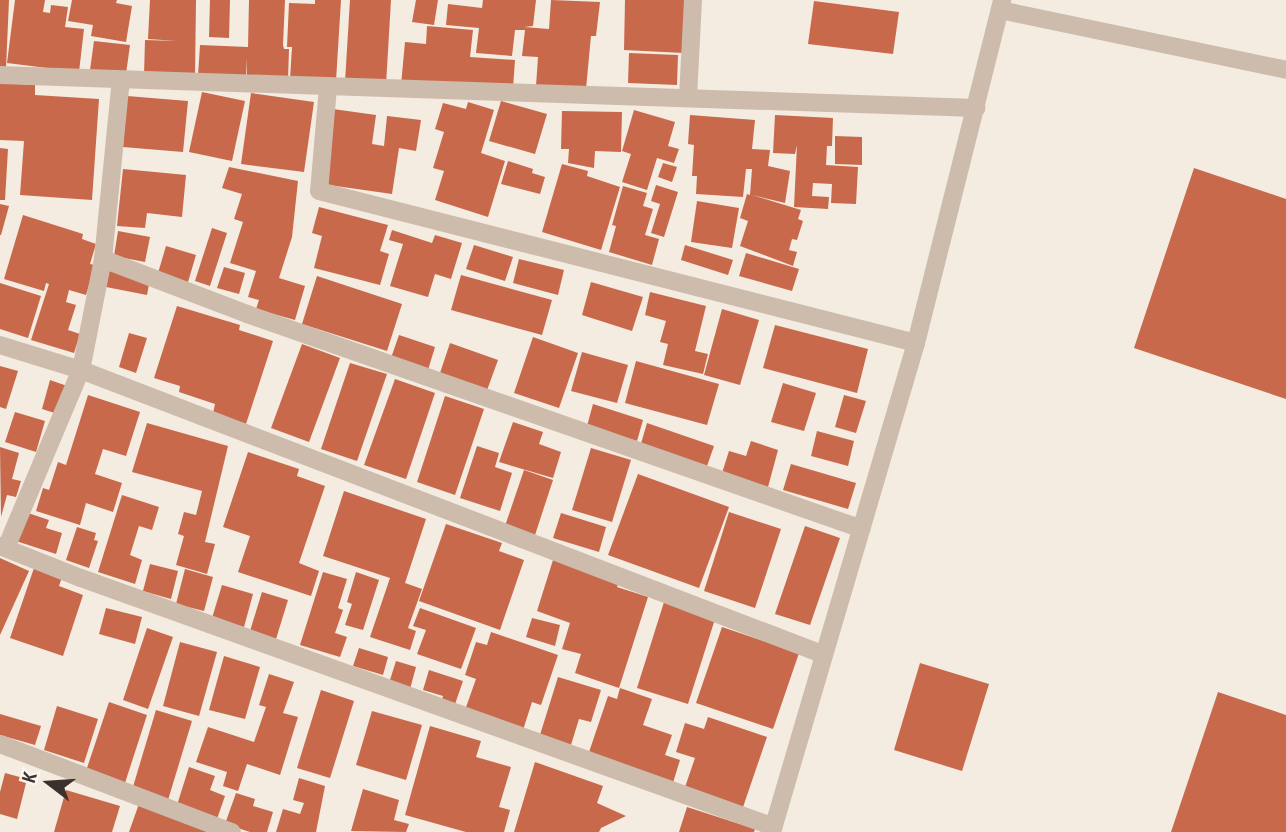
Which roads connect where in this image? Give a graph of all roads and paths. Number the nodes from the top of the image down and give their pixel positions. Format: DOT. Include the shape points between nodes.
graph roads {
  1 [pos="694,0"];
  2 [pos="1001,5"];
  3 [pos="1286,70"];
  4 [pos="0,75"];
  5 [pos="121,80"];
  6 [pos="328,87"];
  7 [pos="688,98"];
  8 [pos="976,108"];
  9 [pos="103,259"];
  10 [pos="916,343"];
  11 [pos="0,345"];
  12 [pos="81,370"];
  13 [pos="862,529"];
  14 [pos="3,547"];
  15 [pos="822,654"];
  16 [pos="0,744"];
  17 [pos="773,830"];
  18 [pos="232,832"];
  1 -- 7 [label="street"];
  2 -- 3 [label="street"];
  2 -- 8 [label="street"];
  4 -- 5 [label="street"];
  5 -- 6 [label="street"];
  5 -- 9 [label="street"];
  6 -- 7 [label="street"];
  6 -- 10 [label="street" via="319,191"];
  7 -- 8 [label="street"];
  8 -- 10 [label="street"];
  9 -- 12 [label="street"];
  9 -- 13 [label="street" via="247,314"];
  10 -- 13 [label="street"];
  11 -- 12 [label="street"];
  12 -- 14 [label="street"];
  12 -- 15 [label="street"];
  13 -- 15 [label="street"];
  14 -- 17 [label="street"];
  15 -- 17 [label="street"];
  16 -- 18 [label="street"];
}
